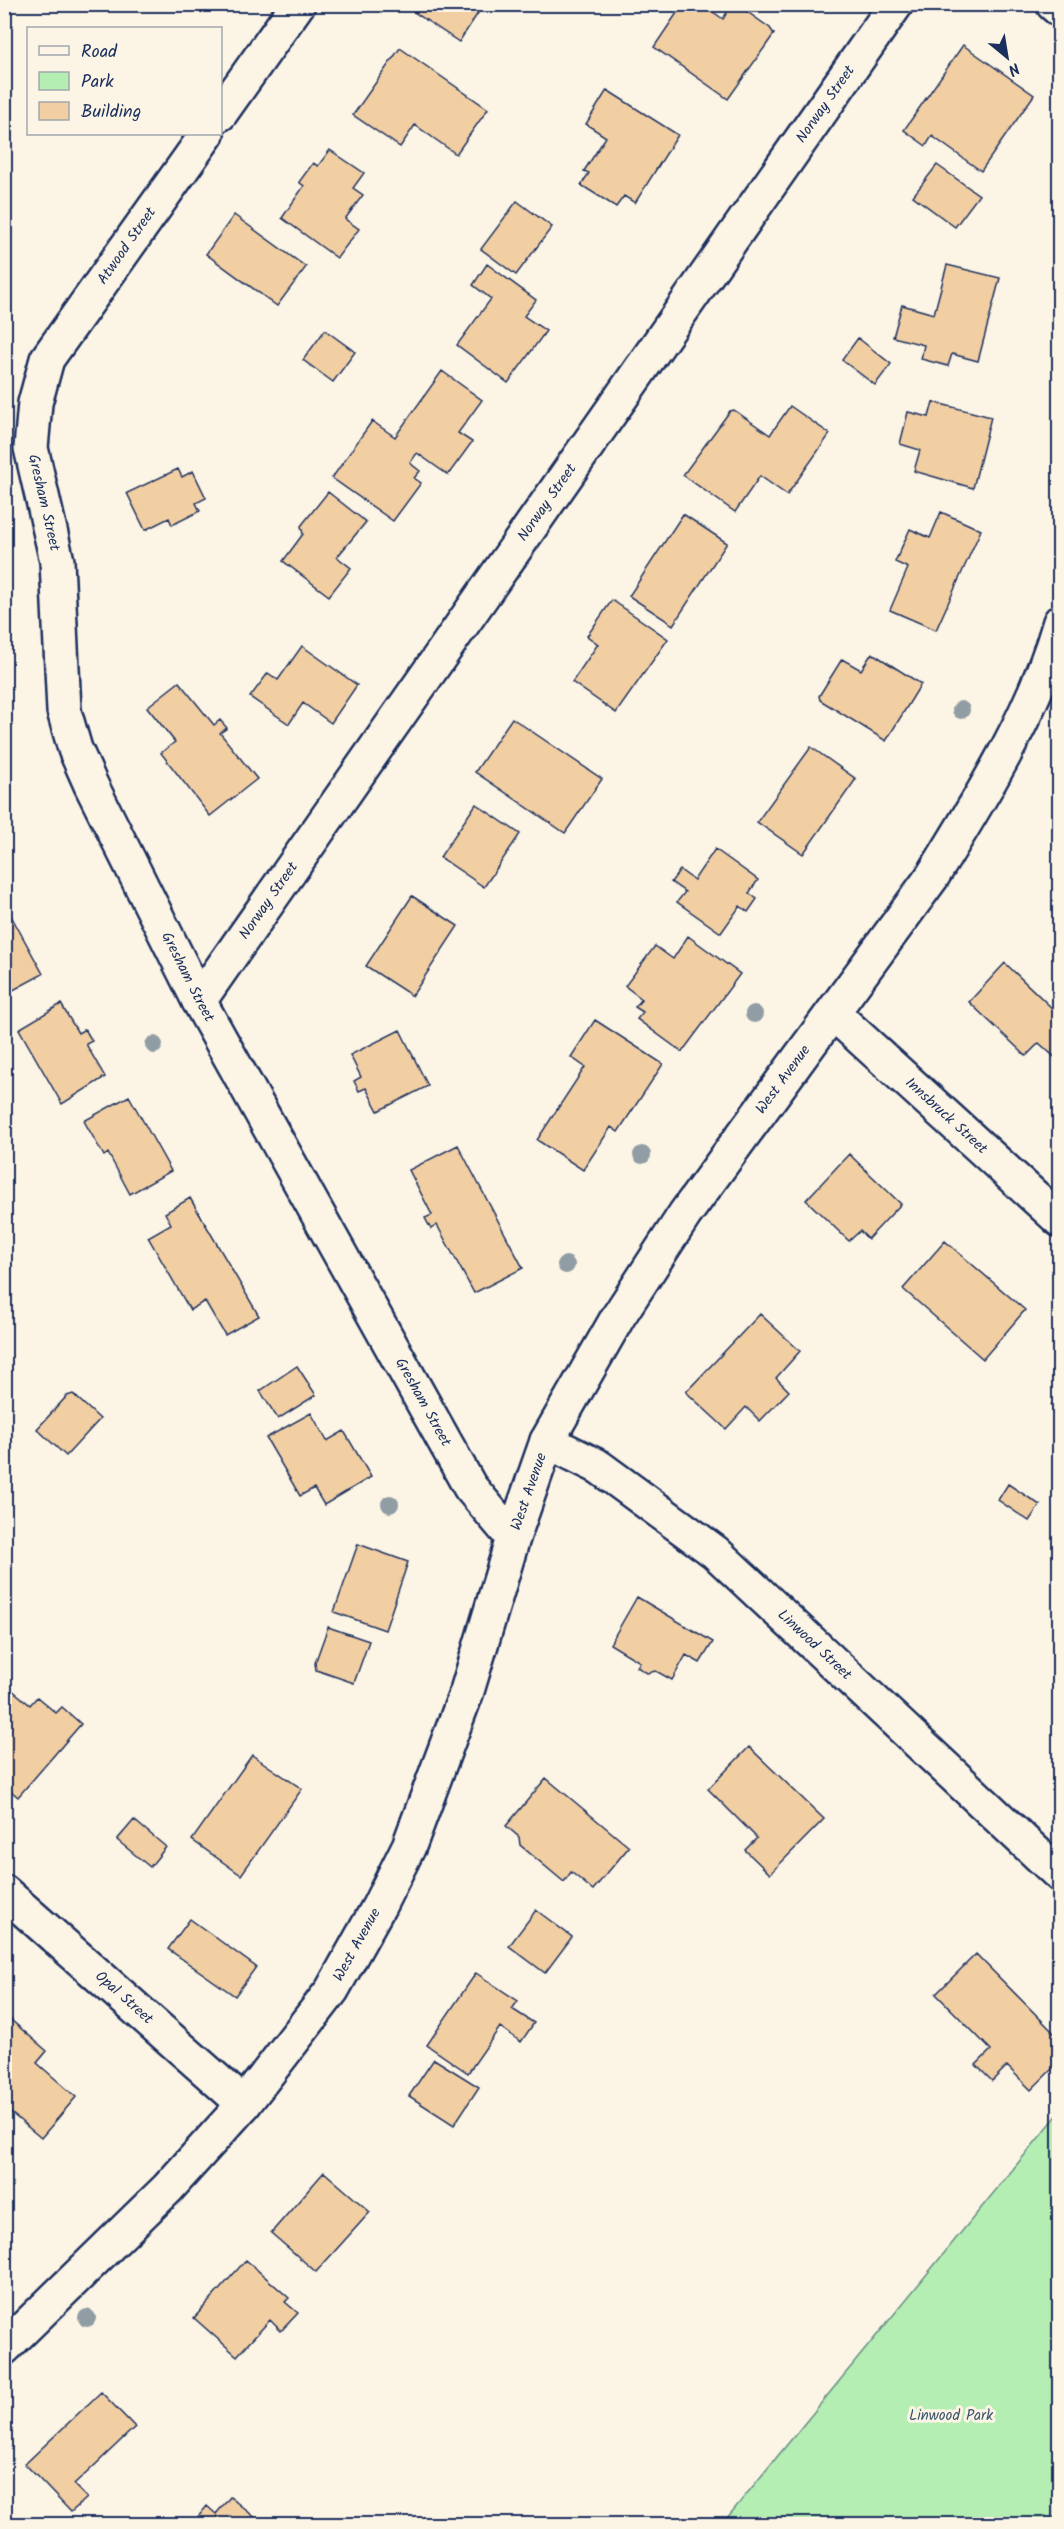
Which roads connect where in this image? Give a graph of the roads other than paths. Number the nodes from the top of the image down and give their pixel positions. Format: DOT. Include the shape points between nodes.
graph roads {
  1 [pos="298,4"];
  2 [pos="896,4"];
  3 [pos="1053,4"];
  4 [pos="1059,10"];
  5 [pos="222,111"];
  6 [pos="206,135"];
  7 [pos="47,359"];
  8 [pos="1059,621"];
  9 [pos="199,1001"];
  10 [pos="833,1013"];
  11 [pos="1059,1221"];
  12 [pos="547,1441"];
  13 [pos="513,1538"];
  14 [pos="1059,1875"];
  15 [pos="4,1892"];
  16 [pos="244,2104"];
  17 [pos="4,2348"];
  1 -- 5 [label="street"];
  2 -- 9 [label="street, Norway Street"];
  3 -- 4 [label="street"];
  6 -- 7 [label="street, Atwood Street"];
  7 -- 9 [label="street, Gresham Street" via="35,404 32,448 57,561 64,711 91,785"];
  8 -- 10 [label="street, West Avenue" via="1030,705 967,821 932,877"];
  9 -- 13 [label="street, Gresham Street" via="470,1487"];
  10 -- 11 [label="street, Innsbruck Street"];
  10 -- 12 [label="street, West Avenue" via="685,1214 618,1317"];
  12 -- 13 [label="street, West Avenue"];
  12 -- 14 [label="street, Linwood Street" via="599,1467 715,1552"];
  13 -- 16 [label="street, West Avenue" via="467,1691 409,1846 332,1990"];
  15 -- 16 [label="street, Opal Street"];
  16 -- 17 [label="street, West Avenue" via="168,2188"];
}
